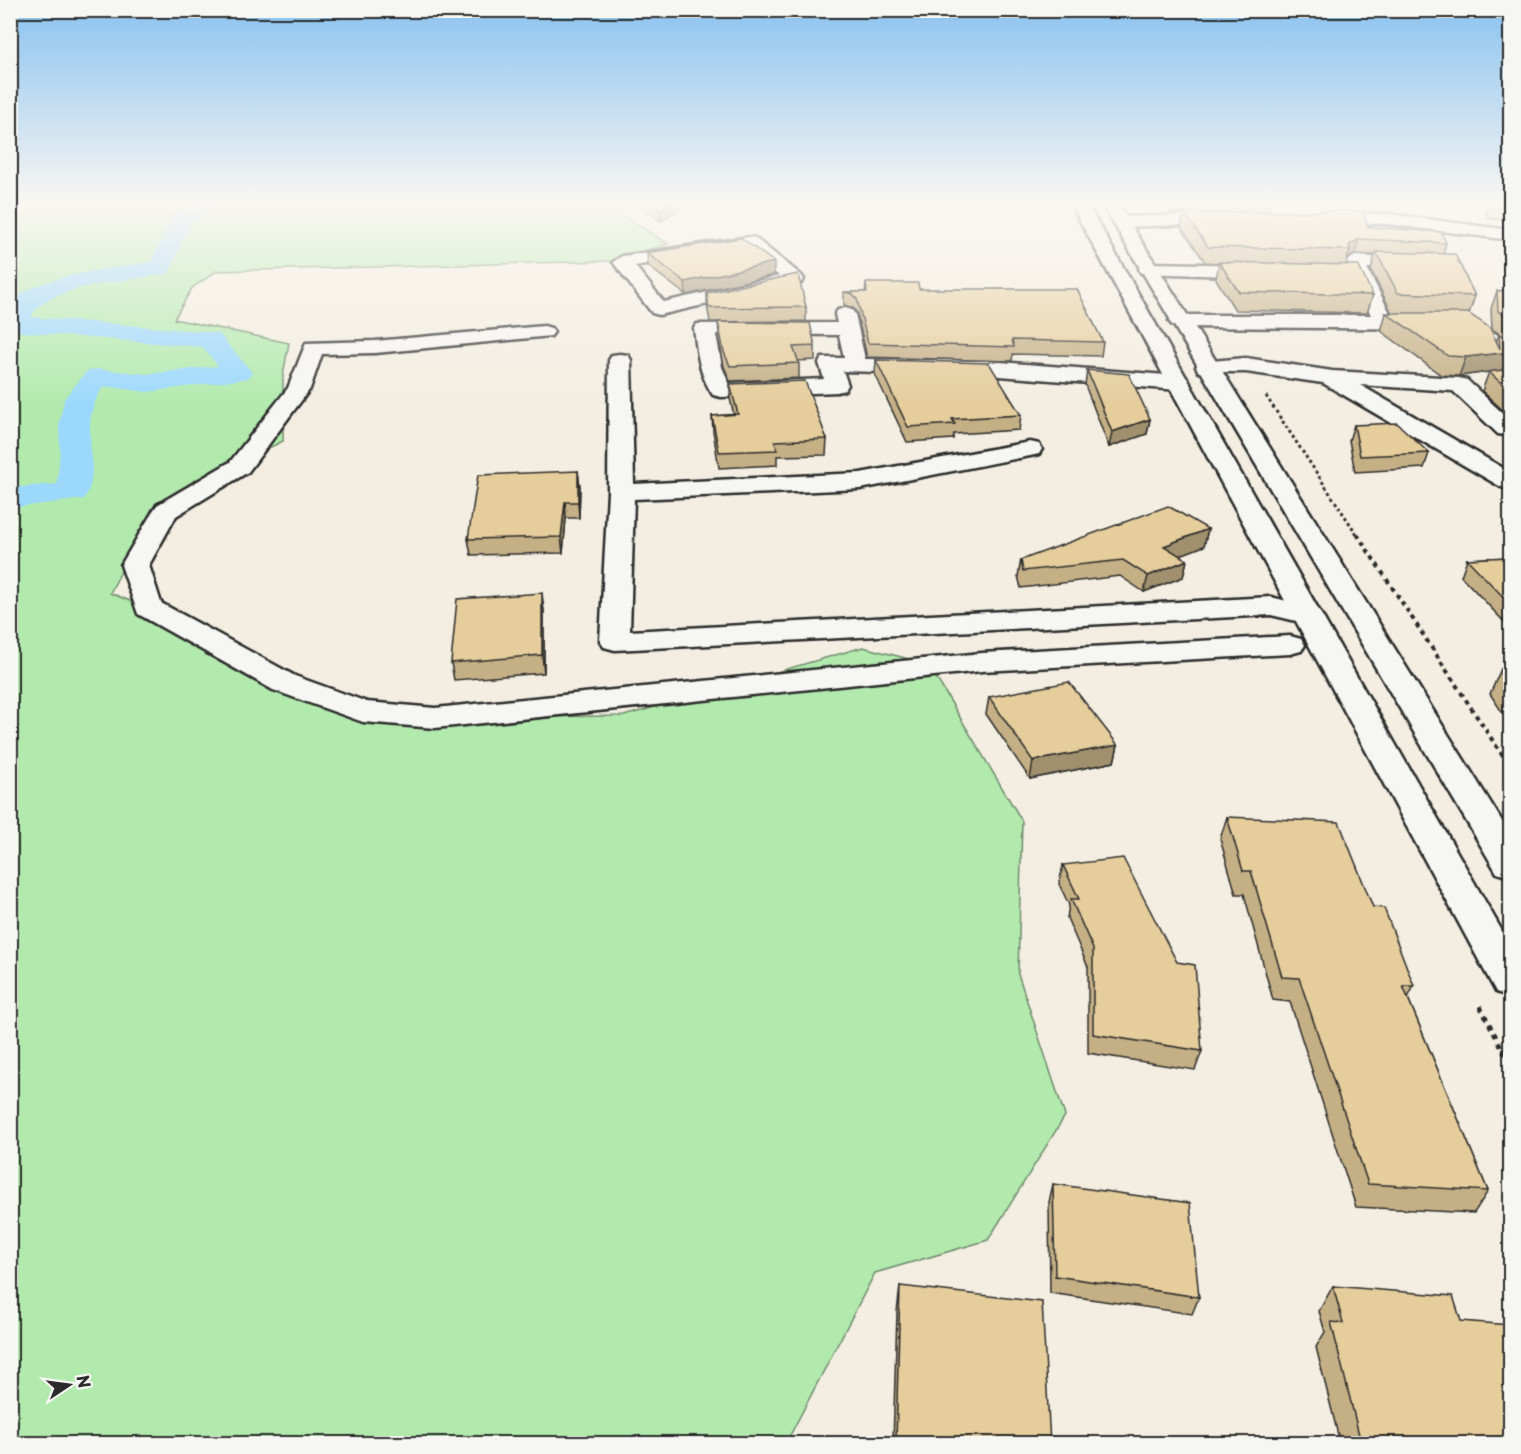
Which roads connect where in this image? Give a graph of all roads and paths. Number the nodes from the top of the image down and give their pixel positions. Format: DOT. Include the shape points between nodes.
graph roads {
  1 [pos="628,270"];
  2 [pos="783,270"];
  3 [pos="1116,270"];
  4 [pos="1148,270"];
  5 [pos="1359,270"];
  6 [pos="1278,271"];
  7 [pos="1336,273"];
  8 [pos="1360,273"];
  9 [pos="726,294"];
  10 [pos="1179,321"];
  11 [pos="1384,321"];
  12 [pos="1467,323"];
  13 [pos="723,327"];
  14 [pos="1510,329"];
  15 [pos="544,332"];
  16 [pos="1510,351"];
  17 [pos="620,360"];
  18 [pos="830,363"];
  19 [pos="806,364"];
  20 [pos="856,365"];
  21 [pos="1246,365"];
  22 [pos="735,366"];
  23 [pos="711,367"];
  24 [pos="1207,367"];
  25 [pos="1329,377"];
  26 [pos="1490,381"];
  27 [pos="1179,383"];
  28 [pos="1459,385"];
  29 [pos="1510,429"];
  30 [pos="1029,449"];
  31 [pos="1510,482"];
  32 [pos="621,492"];
  33 [pos="1305,614"];
  34 [pos="1290,645"];
  35 [pos="1332,663"];
  36 [pos="1389,663"];
  37 [pos="1510,767"];
  38 [pos="1510,864"];
  39 [pos="1510,981"];
  1 -- 9 [label="street" via="659,309"];
  2 -- 9 [label="street" via="794,279"];
  3 -- 27 [label="street"];
  4 -- 6 [label="street"];
  4 -- 10 [label="street"];
  5 -- 8 [label="street"];
  7 -- 8 [label="street"];
  8 -- 11 [label="street"];
  9 -- 13 [label="street" via="744,312"];
  10 -- 11 [label="street"];
  10 -- 24 [label="street"];
  11 -- 12 [label="street"];
  12 -- 14 [label="street"];
  12 -- 16 [label="street"];
  13 -- 20 [label="street" via="846,321"];
  13 -- 23 [label="street" via="704,328"];
  15 -- 34 [label="street" via="375,347 317,339 299,389 239,467 166,511 135,565 148,608 284,682 363,712 435,718 982,662"];
  17 -- 32 [label="street"];
  18 -- 19 [label="street"];
  18 -- 20 [label="street"];
  18 -- 23 [label="street" via="837,385 721,390"];
  20 -- 27 [label="street" via="987,368"];
  21 -- 24 [label="street"];
  21 -- 25 [label="street"];
  21 -- 37 [label="path"];
  22 -- 23 [label="street"];
  24 -- 36 [label="street"];
  25 -- 28 [label="street"];
  25 -- 31 [label="street"];
  26 -- 28 [label="street"];
  27 -- 33 [label="street"];
  28 -- 29 [label="street"];
  30 -- 32 [label="street" via="860,481"];
  32 -- 33 [label="street" via="615,641 1271,606"];
  33 -- 35 [label="street"];
  35 -- 36 [label="street"];
  35 -- 39 [label="street"];
  36 -- 38 [label="street"];
}
